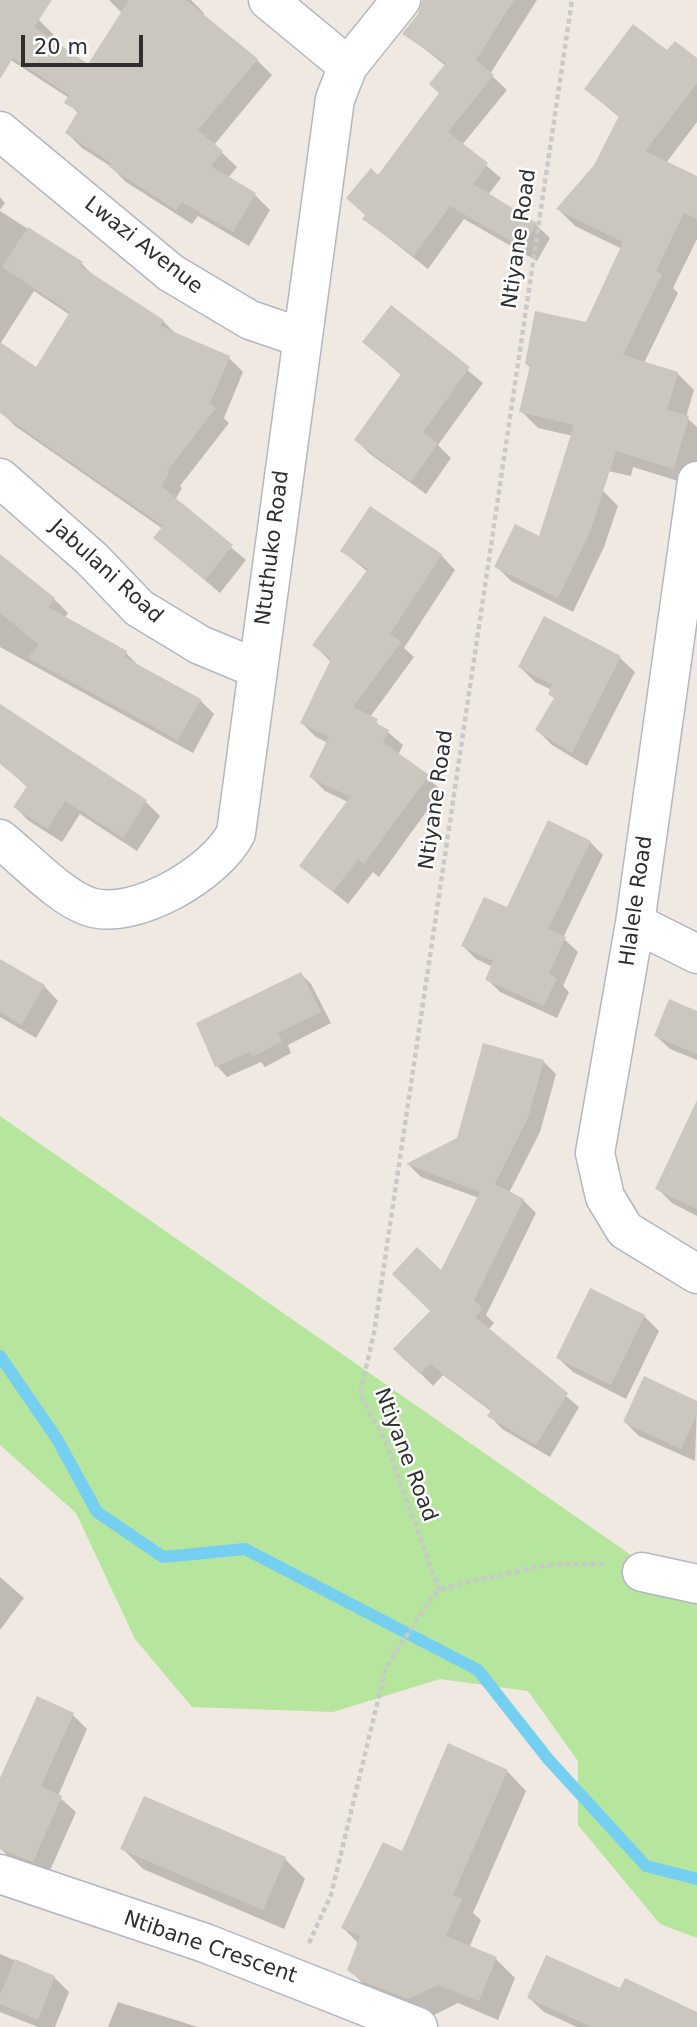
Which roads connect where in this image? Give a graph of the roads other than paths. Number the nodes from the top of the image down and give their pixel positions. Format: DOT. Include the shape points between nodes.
graph roads {
  1 [pos="268,0"];
  2 [pos="401,0"];
  3 [pos="348,66"];
  4 [pos="0,131"];
  5 [pos="300,337"];
  6 [pos="0,478"];
  7 [pos="697,481"];
  8 [pos="685,646"];
  9 [pos="258,669"];
  10 [pos="0,839"];
  11 [pos="635,923"];
  12 [pos="697,954"];
  13 [pos="697,1274"];
  14 [pos="625,1568"];
  15 [pos="697,1584"];
  16 [pos="0,1874"];
  17 [pos="418,2027"];
  1 -- 3 [label="street"];
  2 -- 3 [label="street, Ntuthuko Road"];
  3 -- 5 [label="street, Ntuthuko Road" via="335,99"];
  4 -- 5 [label="street, Lwazi Avenue" via="171,273 238,314"];
  5 -- 9 [label="street, Ntuthuko Road"];
  6 -- 9 [label="street, Jabulani Road" via="92,559 139,608 194,642"];
  7 -- 8 [label="street, Hlalele Road"];
  8 -- 11 [label="street, Hlalele Road"];
  9 -- 10 [label="street, Ntuthuko Road" via="236,833 208,868 162,895 103,910 75,900"];
  11 -- 12 [label="street"];
  11 -- 13 [label="street, Hlalele Road" via="595,1153 606,1198 625,1230"];
  14 -- 15 [label="street"];
  16 -- 17 [label="street, Ntibane Crescent" via="205,1943"];
}
